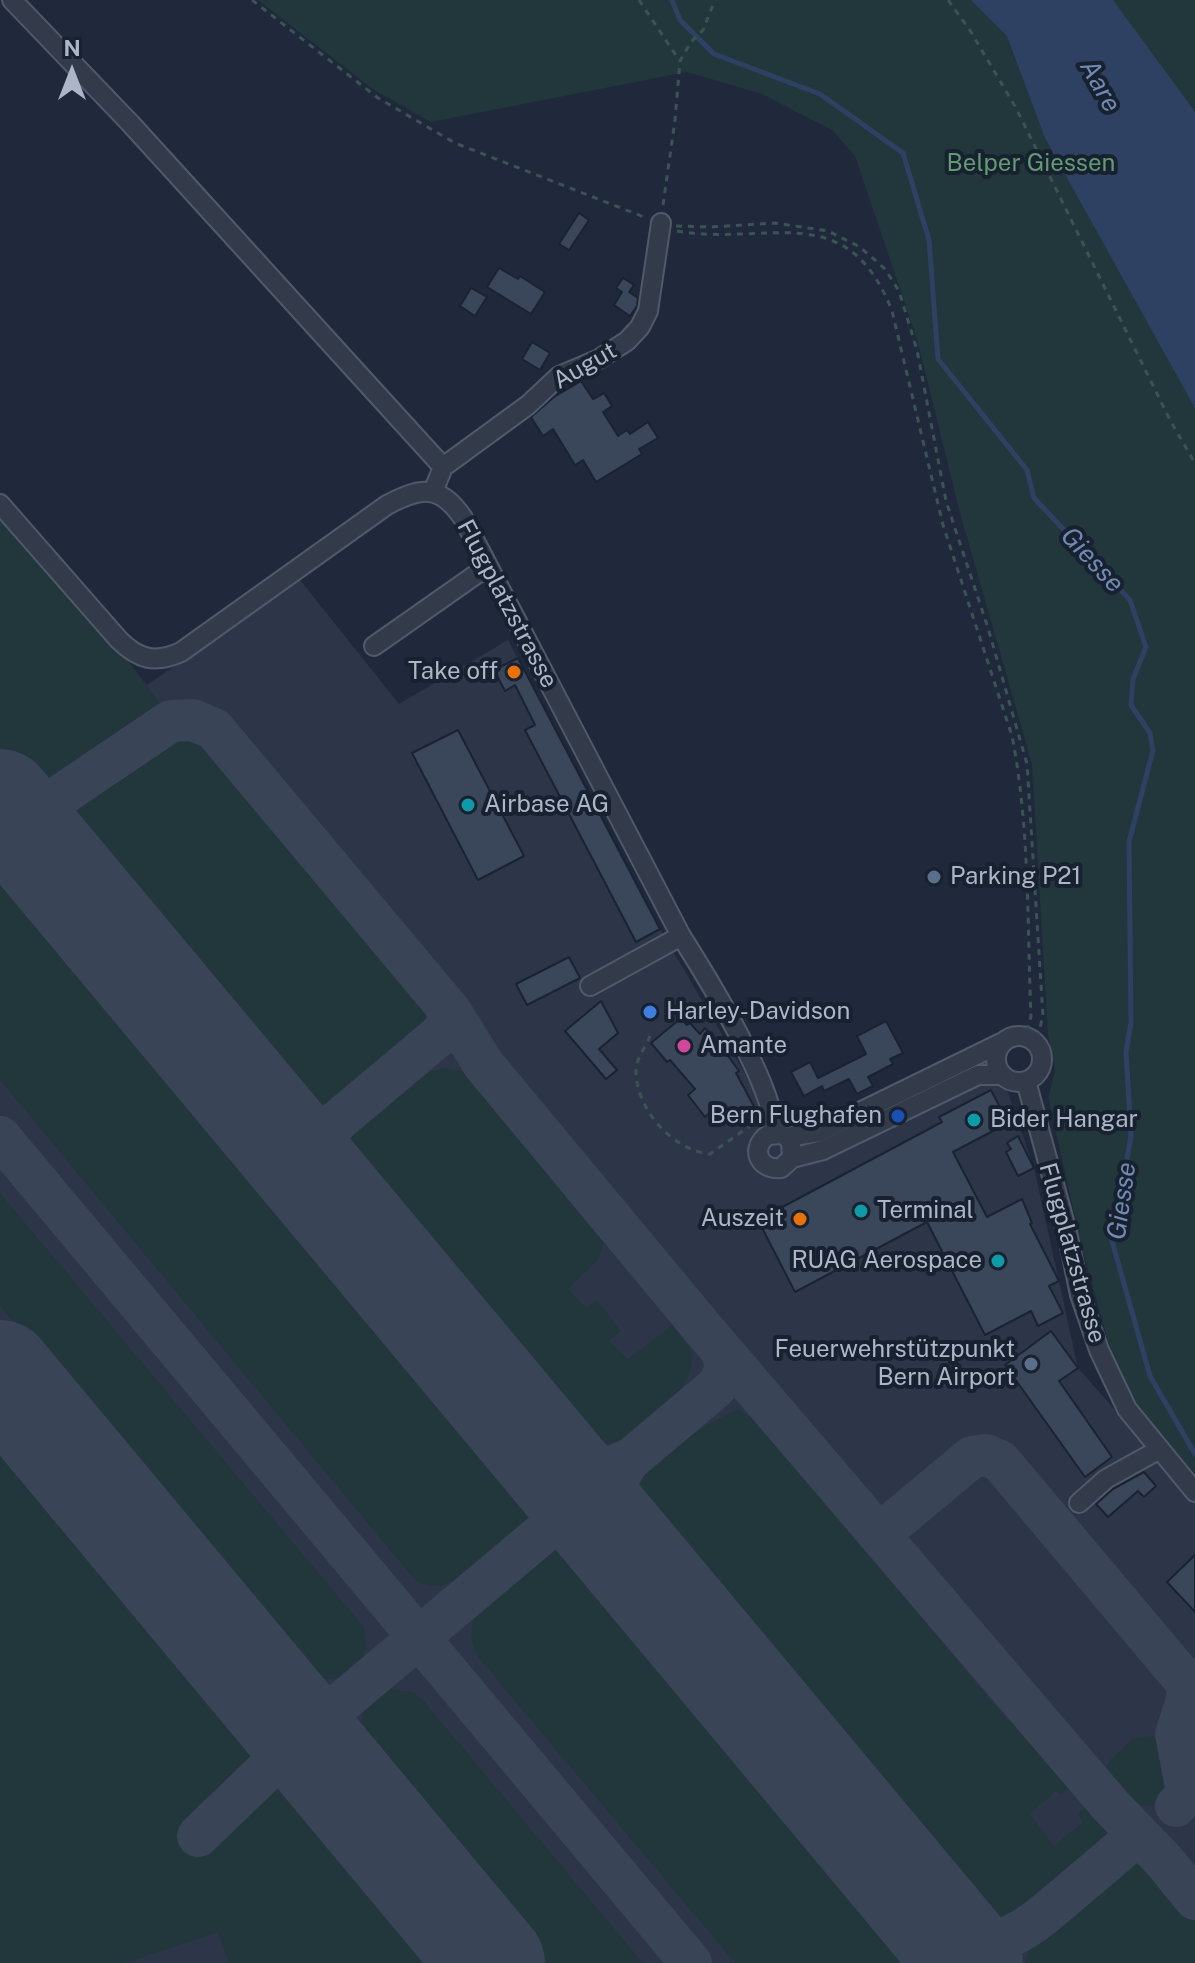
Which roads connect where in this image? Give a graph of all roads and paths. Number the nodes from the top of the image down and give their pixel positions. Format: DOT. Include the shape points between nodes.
graph roads {
  1 [pos="12,0"];
  2 [pos="252,0"];
  3 [pos="639,0"];
  4 [pos="715,0"];
  5 [pos="948,0"];
  6 [pos="680,61"];
  7 [pos="661,223"];
  8 [pos="1195,463"];
  9 [pos="443,467"];
  10 [pos="433,492"];
  11 [pos="0,504"];
  12 [pos="488,566"];
  13 [pos="374,646"];
  14 [pos="681,936"];
  15 [pos="590,986"];
  16 [pos="650,1036"];
  17 [pos="1031,1040"];
  18 [pos="1001,1043"];
  19 [pos="1002,1075"];
  20 [pos="1026,1081"];
  21 [pos="773,1110"];
  22 [pos="780,1135"];
  23 [pos="792,1158"];
  24 [pos="1160,1449"];
  25 [pos="1195,1492"];
  26 [pos="1079,1503"];
  1 -- 9 [label="street"];
  2 -- 7 [label="path" via="378,98 455,143"];
  3 -- 6 [label="path"];
  4 -- 6 [label="path" via="703,30"];
  5 -- 8 [label="path" via="1016,108"];
  6 -- 7 [label="path"];
  7 -- 9 [label="street, Augut" via="648,311 640,327 599,359 559,376"];
  7 -- 17 [label="path" via="686,232 815,235 855,254 884,291 943,525 1014,748 1024,849"];
  7 -- 17 [label="path" via="775,223 828,231 860,247 885,269 899,291 917,350 946,501 1027,764 1043,1016"];
  9 -- 10 [label="street"];
  10 -- 11 [label="street" via="420,491 387,505 181,652 156,660 127,649"];
  10 -- 12 [label="street, Flugplatzstrasse" via="456,508"];
  12 -- 13 [label="street"];
  12 -- 14 [label="street, Flugplatzstrasse"];
  14 -- 15 [label="street"];
  14 -- 21 [label="street, Flugplatzstrasse" via="745,1048"];
  16 -- 21 [label="path" via="637,1064 639,1093 665,1135 710,1154"];
  17 -- 18 [label="street" via="1013,1036"];
  17 -- 20 [label="street" via="1040,1050 1042,1064"];
  18 -- 19 [label="street" via="995,1059"];
  18 -- 22 [label="street" via="819,1132"];
  19 -- 20 [label="street"];
  19 -- 23 [label="street" via="978,1075 823,1150"];
  20 -- 24 [label="street, Flugplatzstrasse" via="1094,1336 1127,1409"];
  21 -- 22 [label="street, Flugplatzstrasse"];
  22 -- 23 [label="street" via="791,1143"];
  22 -- 23 [label="street" via="759,1144 761,1162 781,1168"];
  24 -- 25 [label="street, Flugplatzstrasse"];
  24 -- 26 [label="street" via="1106,1479"];
}
